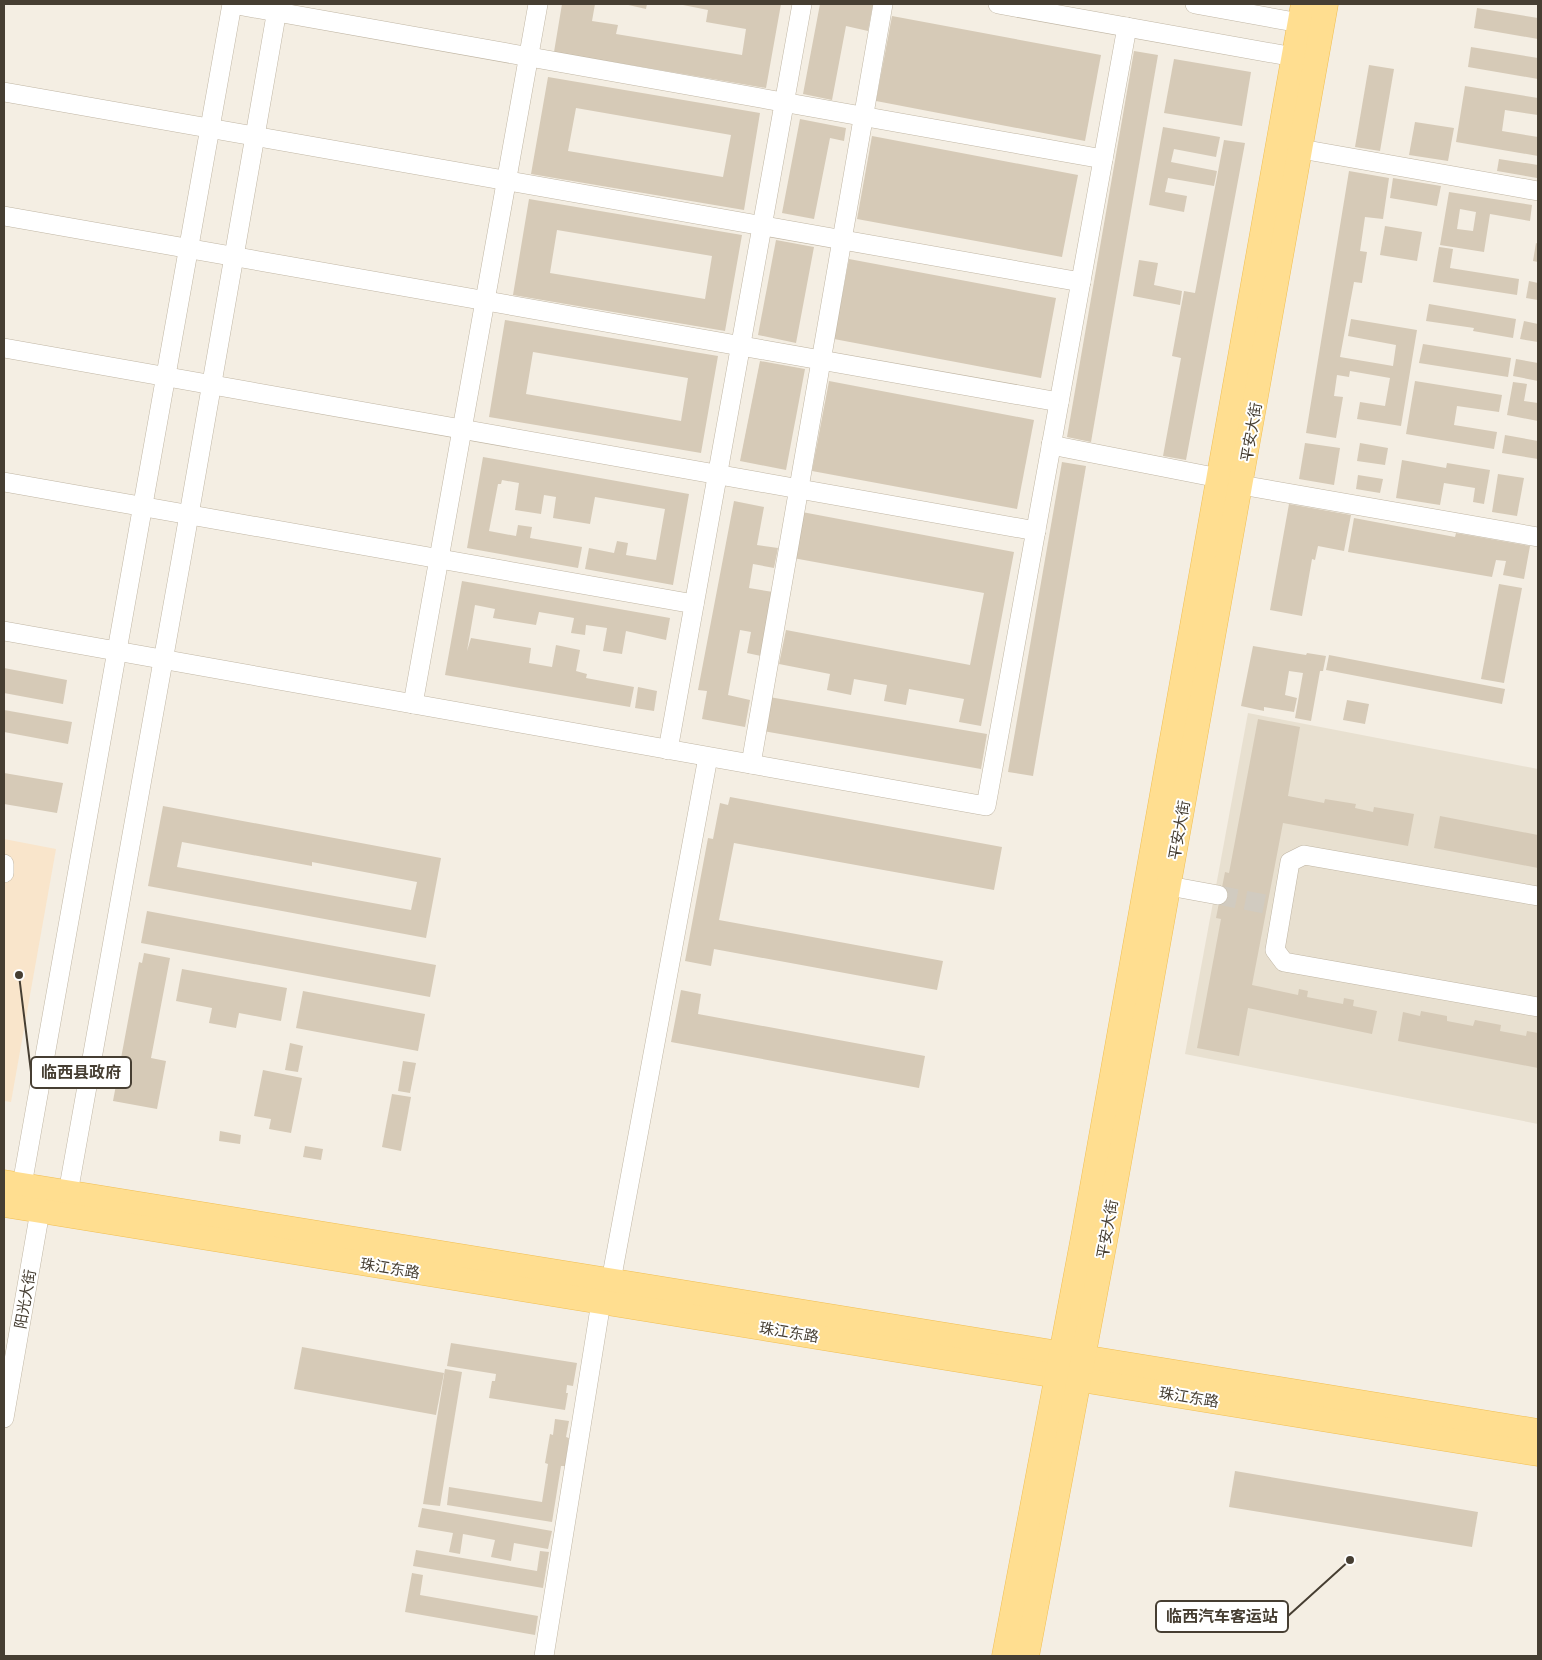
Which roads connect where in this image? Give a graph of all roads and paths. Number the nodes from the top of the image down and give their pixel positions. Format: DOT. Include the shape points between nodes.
graph roads {
  1 [pos="232,4"];
  2 [pos="538,4"];
  3 [pos="802,4"];
  4 [pos="883,4"];
  5 [pos="998,4"];
  6 [pos="1195,4"];
  7 [pos="1326,4"];
  8 [pos="277,8"];
  9 [pos="1302,13"];
  10 [pos="1127,27"];
  11 [pos="528,57"];
  12 [pos="1294,57"];
  13 [pos="4,92"];
  14 [pos="784,102"];
  15 [pos="863,117"];
  16 [pos="210,128"];
  17 [pos="255,136"];
  18 [pos="1301,150"];
  19 [pos="1103,159"];
  20 [pos="506,181"];
  21 [pos="1538,191"];
  22 [pos="4,216"];
  23 [pos="762,226"];
  24 [pos="842,240"];
  25 [pos="189,248"];
  26 [pos="234,256"];
  27 [pos="1081,282"];
  28 [pos="485,301"];
  29 [pos="740,346"];
  30 [pos="4,348"];
  31 [pos="821,360"];
  32 [pos="166,376"];
  33 [pos="212,385"];
  34 [pos="1059,402"];
  35 [pos="462,429"];
  36 [pos="1051,445"];
  37 [pos="718,474"];
  38 [pos="4,482"];
  39 [pos="1230,482"];
  40 [pos="798,489"];
  41 [pos="143,507"];
  42 [pos="189,515"];
  43 [pos="1036,531"];
  44 [pos="1538,537"];
  45 [pos="439,559"];
  46 [pos="694,604"];
  47 [pos="4,631"];
  48 [pos="117,651"];
  49 [pos="164,659"];
  50 [pos="413,704"];
  51 [pos="668,750"];
  52 [pos="708,757"];
  53 [pos="750,764"];
  54 [pos="4,864"];
  55 [pos="4,873"];
  56 [pos="1169,886"];
  57 [pos="1218,895"];
  58 [pos="1538,896"];
  59 [pos="1538,1007"];
  60 [pos="13,1184"];
  61 [pos="51,1198"];
  62 [pos="4,1204"];
  63 [pos="606,1292"];
  64 [pos="1070,1365"];
  65 [pos="4,1418"];
  66 [pos="1538,1432"];
  67 [pos="1538,1454"];
  68 [pos="544,1656"];
  69 [pos="1004,1656"];
  70 [pos="1027,1656"];
  1 -- 8 [label="street"];
  1 -- 16 [label="street"];
  2 -- 11 [label="street"];
  3 -- 14 [label="street"];
  4 -- 15 [label="street"];
  5 -- 10 [label="street"];
  6 -- 9 [label="street"];
  7 -- 18 [label="main road, 平安大街"];
  8 -- 11 [label="street"];
  8 -- 17 [label="street, 阳光大街"];
  9 -- 12 [label="main road, 平安大街"];
  10 -- 12 [label="street"];
  10 -- 19 [label="street"];
  11 -- 14 [label="street"];
  11 -- 20 [label="street"];
  12 -- 39 [label="main road, 平安大街"];
  13 -- 16 [label="street"];
  14 -- 15 [label="street"];
  14 -- 23 [label="street"];
  15 -- 19 [label="street"];
  15 -- 24 [label="street"];
  16 -- 17 [label="street"];
  16 -- 25 [label="street"];
  17 -- 20 [label="street"];
  17 -- 26 [label="street, 阳光大街"];
  18 -- 21 [label="street"];
  18 -- 39 [label="main road, 平安大街"];
  19 -- 27 [label="street"];
  20 -- 23 [label="street"];
  20 -- 28 [label="street"];
  22 -- 25 [label="street"];
  23 -- 24 [label="street"];
  23 -- 29 [label="street"];
  24 -- 27 [label="street"];
  24 -- 31 [label="street"];
  25 -- 26 [label="street"];
  25 -- 32 [label="street"];
  26 -- 28 [label="street"];
  26 -- 33 [label="street, 阳光大街"];
  27 -- 34 [label="street"];
  28 -- 29 [label="street"];
  28 -- 35 [label="street"];
  29 -- 31 [label="street"];
  29 -- 37 [label="street"];
  30 -- 32 [label="street"];
  31 -- 34 [label="street"];
  31 -- 40 [label="street"];
  32 -- 33 [label="street"];
  32 -- 41 [label="street"];
  33 -- 35 [label="street"];
  33 -- 42 [label="street, 阳光大街"];
  34 -- 36 [label="street"];
  35 -- 37 [label="street"];
  35 -- 45 [label="street"];
  36 -- 39 [label="street"];
  36 -- 43 [label="street"];
  37 -- 40 [label="street"];
  37 -- 46 [label="street"];
  38 -- 41 [label="street"];
  39 -- 44 [label="street"];
  39 -- 56 [label="main road, 平安大街"];
  39 -- 64 [label="main road, 平安大街"];
  40 -- 43 [label="street"];
  40 -- 53 [label="street"];
  41 -- 42 [label="street"];
  41 -- 48 [label="street"];
  42 -- 45 [label="street"];
  42 -- 49 [label="street, 阳光大街"];
  43 -- 53 [label="street" via="986,806"];
  45 -- 46 [label="street"];
  45 -- 50 [label="street"];
  46 -- 51 [label="street"];
  47 -- 48 [label="street"];
  48 -- 49 [label="street"];
  48 -- 60 [label="street"];
  49 -- 50 [label="street"];
  49 -- 61 [label="street, 阳光大街"];
  50 -- 51 [label="street"];
  51 -- 52 [label="street"];
  52 -- 53 [label="street"];
  52 -- 63 [label="street"];
  54 -- 55 [label="street"];
  56 -- 57 [label="street"];
  56 -- 64 [label="main road, 平安大街"];
  58 -- 59 [label="street" via="1304,855 1290,862 1276,906 1275,950 1284,962"];
  60 -- 61 [label="main road"];
  61 -- 62 [label="main road"];
  61 -- 63 [label="main road, 珠江东路"];
  61 -- 63 [label="main road"];
  61 -- 65 [label="street, 阳光大街"];
  63 -- 64 [label="main road"];
  63 -- 68 [label="street"];
  64 -- 66 [label="main road, 珠江东路"];
  64 -- 67 [label="main road, 珠江东路"];
  64 -- 69 [label="main road, 平安大街"];
  64 -- 70 [label="main road, 平安大街"];
}
